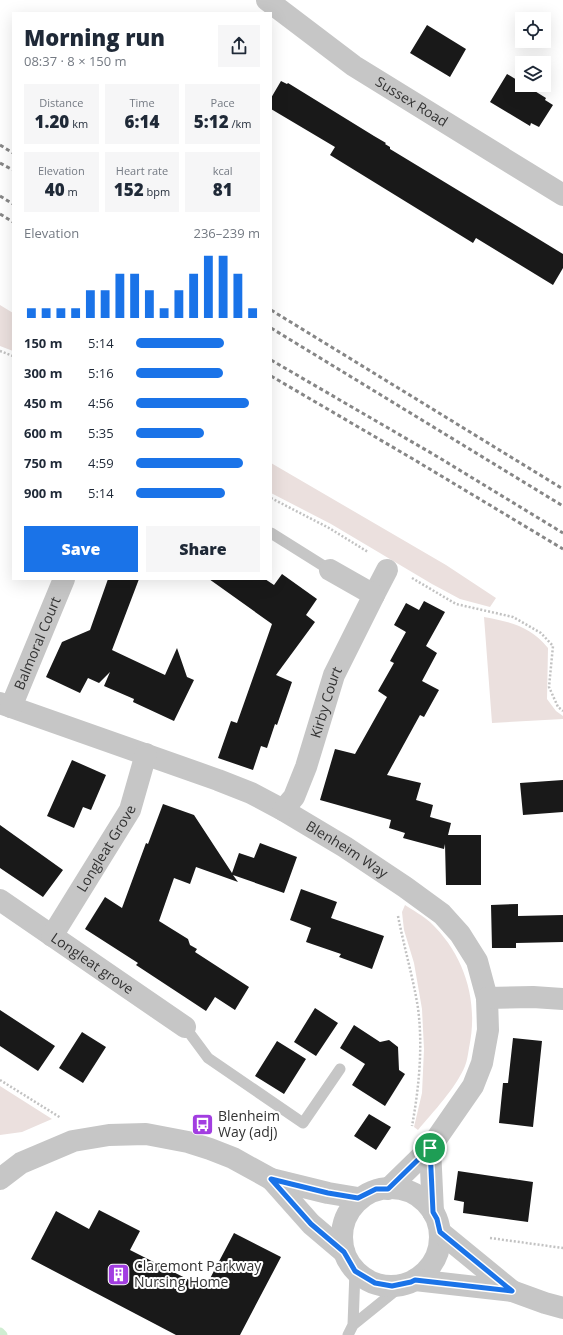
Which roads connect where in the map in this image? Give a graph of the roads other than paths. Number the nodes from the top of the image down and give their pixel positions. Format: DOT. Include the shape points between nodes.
graph roads {
  1 [pos="267,0"];
  2 [pos="563,195"];
  3 [pos="272,534"];
  4 [pos="330,570"];
  5 [pos="387,570"];
  6 [pos="64,580"];
  7 [pos="374,595"];
  8 [pos="6,705"];
  9 [pos="146,754"];
  10 [pos="282,810"];
  11 [pos="0,900"];
  12 [pos="52,936"];
  13 [pos="487,998"];
  14 [pos="563,999"];
  15 [pos="185,1027"];
  16 [pos="340,1070"];
  17 [pos="430,1148"];
  18 [pos="0,1179"];
  19 [pos="271,1179"];
  20 [pos="388,1189"];
  21 [pos="358,1198"];
  22 [pos="436,1222"];
  23 [pos="344,1252"];
  24 [pos="355,1271"];
  25 [pos="410,1282"];
  26 [pos="512,1291"];
  27 [pos="563,1308"];
  28 [pos="353,1325"];
  29 [pos="348,1335"];
  1 -- 2 [label="street, Sussex Road" via="354,66"];
  3 -- 4 [label="lane"];
  4 -- 7 [label="street"];
  5 -- 7 [label="street, Kirby Court"];
  6 -- 8 [label="street, Balmoral Court"];
  7 -- 10 [label="street, Kirby Court" via="334,675 306,767 294,797"];
  8 -- 9 [label="street, Blenheim Way"];
  9 -- 10 [label="street, Blenheim Way" via="251,793"];
  9 -- 12 [label="street, Longleat Grove" via="130,810"];
  10 -- 13 [label="street, Blenheim Way" via="345,847 442,914 460,934 476,961"];
  11 -- 12 [label="street, Longleat grove"];
  12 -- 15 [label="street, Longleat grove"];
  13 -- 14 [label="street"];
  13 -- 17 [label="street, Blenheim Way" via="488,1030 482,1063 473,1086"];
  15 -- 16 [label="lane" via="208,1058 303,1123"];
  17 -- 20 [label="street, Blenheim Way"];
  17 -- 22 [label="street"];
  18 -- 19 [label="street" via="22,1163 73,1141 109,1135 146,1134 188,1142 233,1158"];
  19 -- 21 [label="street"];
  19 -- 23 [label="street" via="311,1224"];
  20 -- 21 [label="street" via="376,1189"];
  20 -- 22 [label="street" via="394,1188 411,1193 428,1204"];
  21 -- 23 [label="street" via="347,1214 341,1233"];
  22 -- 25 [label="street" via="440,1236 435,1255 425,1272"];
  22 -- 26 [label="street"];
  23 -- 24 [label="street"];
  24 -- 25 [label="street" via="375,1283 392,1286"];
  24 -- 28 [label="lane"];
  25 -- 26 [label="street"];
  25 -- 28 [label="lane"];
  26 -- 27 [label="street"];
  28 -- 29 [label="lane"];
}
